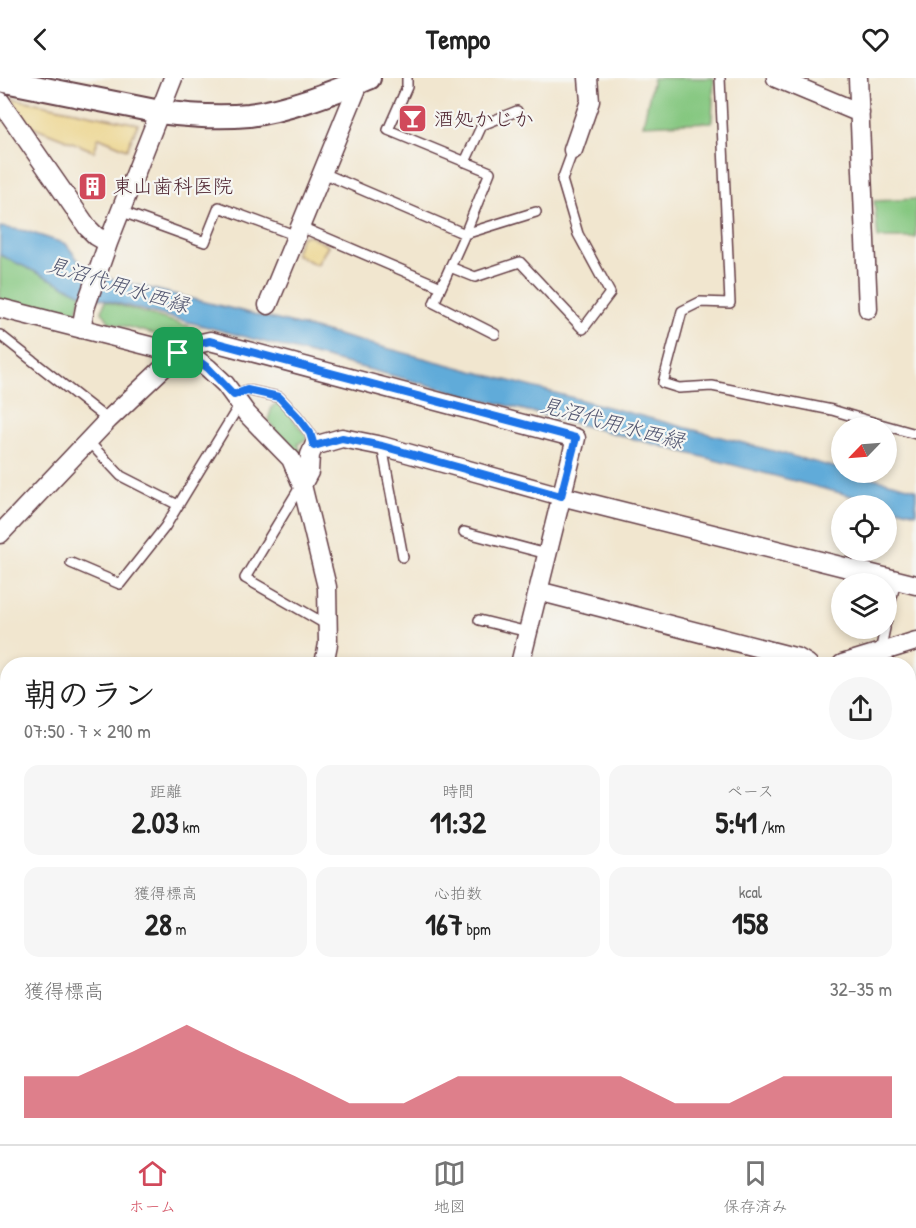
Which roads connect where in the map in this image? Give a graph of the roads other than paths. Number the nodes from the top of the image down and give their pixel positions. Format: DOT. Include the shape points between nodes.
graph roads {
  1 [pos="173,78"];
  2 [pos="407,78"];
  3 [pos="588,78"];
  4 [pos="720,78"];
  5 [pos="776,78"];
  6 [pos="858,78"];
  7 [pos="363,79"];
  8 [pos="2,84"];
  9 [pos="517,111"];
  10 [pos="160,112"];
  11 [pos="860,113"];
  12 [pos="573,150"];
  13 [pos="465,162"];
  14 [pos="323,173"];
  15 [pos="120,211"];
  16 [pos="536,212"];
  17 [pos="299,231"];
  18 [pos="465,234"];
  19 [pos="108,243"];
  20 [pos="450,267"];
  21 [pos="441,287"];
  22 [pos="268,305"];
  23 [pos="0,308"];
  24 [pos="868,309"];
  25 [pos="81,329"];
  26 [pos="495,334"];
  27 [pos="0,335"];
  28 [pos="178,353"];
  29 [pos="237,399"];
  30 [pos="850,417"];
  31 [pos="108,420"];
  32 [pos="897,430"];
  33 [pos="916,434"];
  34 [pos="88,441"];
  35 [pos="314,446"];
  36 [pos="382,446"];
  37 [pos="302,485"];
  38 [pos="561,496"];
  39 [pos="178,505"];
  40 [pos="464,532"];
  41 [pos="0,534"];
  42 [pos="547,554"];
  43 [pos="403,556"];
  44 [pos="71,563"];
  45 [pos="868,573"];
  46 [pos="897,580"];
  47 [pos="916,585"];
  48 [pos="538,591"];
  49 [pos="479,620"];
  50 [pos="329,627"];
  51 [pos="528,632"];
  52 [pos="883,639"];
  53 [pos="916,641"];
  54 [pos="880,652"];
  55 [pos="325,657"];
  56 [pos="522,657"];
  57 [pos="794,657"];
  58 [pos="864,657"];
  1 -- 10 [label="street"];
  2 -- 13 [label="lane" via="407,87 388,130"];
  3 -- 12 [label="street" via="590,101"];
  4 -- 30 [label="lane" via="730,303 700,302 682,311 663,383 679,388 712,386"];
  5 -- 11 [label="street"];
  6 -- 11 [label="street"];
  7 -- 10 [label="street" via="310,99 251,114"];
  7 -- 14 [label="street"];
  8 -- 10 [label="street"];
  8 -- 19 [label="street" via="88,228"];
  9 -- 13 [label="lane" via="482,126"];
  10 -- 15 [label="street"];
  11 -- 24 [label="street"];
  12 -- 20 [label="lane" via="562,180 578,234 610,293 583,329 520,262 475,278"];
  13 -- 18 [label="lane" via="490,172"];
  14 -- 17 [label="street"];
  14 -- 18 [label="lane"];
  15 -- 17 [label="lane" via="205,242 219,207"];
  15 -- 19 [label="street"];
  16 -- 18 [label="lane"];
  17 -- 21 [label="lane"];
  17 -- 22 [label="street"];
  18 -- 20 [label="lane"];
  19 -- 25 [label="street"];
  20 -- 21 [label="lane"];
  21 -- 26 [label="lane" via="434,303"];
  23 -- 25 [label="street"];
  25 -- 28 [label="street"];
  27 -- 31 [label="lane"];
  28 -- 29 [label="street" via="193,357 208,368"];
  28 -- 31 [label="street"];
  28 -- 38 [label="street" via="210,341 576,438"];
  29 -- 35 [label="lane" via="247,390 279,397 310,433"];
  29 -- 37 [label="street" via="246,414 291,459"];
  29 -- 39 [label="lane"];
  31 -- 34 [label="street"];
  32 -- 33 [label="lane"];
  34 -- 39 [label="lane" via="121,476"];
  34 -- 41 [label="street"];
  35 -- 36 [label="street" via="342,438"];
  35 -- 37 [label="street"];
  36 -- 38 [label="street"];
  36 -- 43 [label="lane"];
  37 -- 50 [label="street" via="327,587"];
  37 -- 50 [label="lane" via="245,578"];
  38 -- 42 [label="street"];
  38 -- 45 [label="street"];
  39 -- 44 [label="lane" via="120,584"];
  40 -- 42 [label="lane"];
  42 -- 48 [label="street"];
  46 -- 47 [label="street"];
  48 -- 51 [label="street"];
  48 -- 57 [label="street"];
  49 -- 51 [label="lane"];
  50 -- 55 [label="street"];
  51 -- 56 [label="street"];
  52 -- 54 [label="lane"];
  53 -- 54 [label="street"];
  54 -- 58 [label="street"];
}
